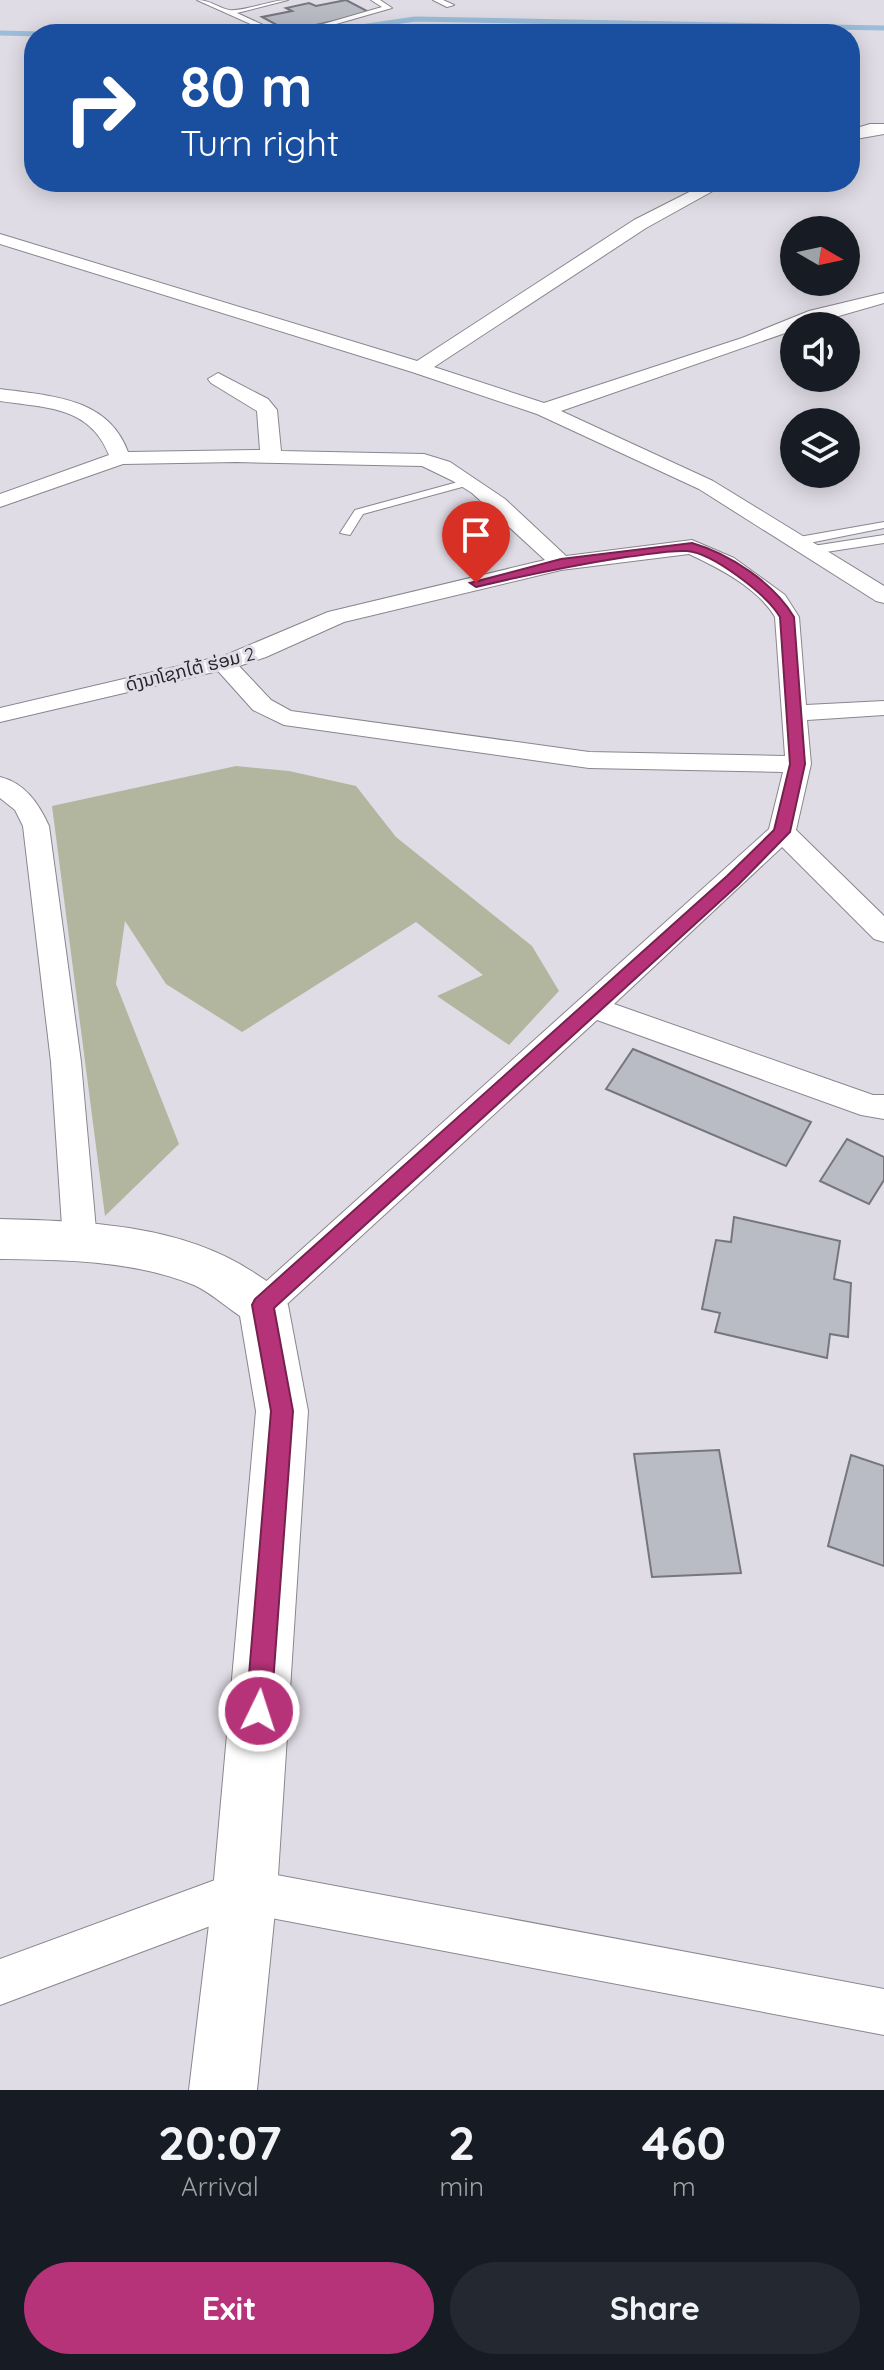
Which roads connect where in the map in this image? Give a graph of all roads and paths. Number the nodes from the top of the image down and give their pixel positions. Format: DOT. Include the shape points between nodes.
graph roads {
  1 [pos="201,0"];
  2 [pos="219,0"];
  3 [pos="284,0"];
  4 [pos="375,0"];
  5 [pos="437,0"];
  6 [pos="450,5"];
  7 [pos="232,12"];
  8 [pos="258,24"];
  9 [pos="330,24"];
  10 [pos="884,129"];
  11 [pos="860,132"];
  12 [pos="702,192"];
  13 [pos="0,239"];
  14 [pos="884,298"];
  15 [pos="419,368"];
  16 [pos="218,379"];
  17 [pos="0,395"];
  18 [pos="544,410"];
  19 [pos="271,456"];
  20 [pos="121,458"];
  21 [pos="469,482"];
  22 [pos="5,496"];
  23 [pos="884,525"];
  24 [pos="346,533"];
  25 [pos="884,539"];
  26 [pos="806,546"];
  27 [pos="561,563"];
  28 [pos="881,592"];
  29 [pos="223,662"];
  30 [pos="884,708"];
  31 [pos="794,713"];
  32 [pos="0,715"];
  33 [pos="798,764"];
  34 [pos="0,785"];
  35 [pos="782,832"];
  36 [pos="884,932"];
  37 [pos="593,1008"];
  38 [pos="880,1112"];
  39 [pos="0,1239"];
  40 [pos="80,1241"];
  41 [pos="263,1305"];
  42 [pos="245,1891"];
  43 [pos="0,1982"];
  44 [pos="884,2012"];
  45 [pos="223,2090"];
  1 -- 7 [label="lane"];
  2 -- 7 [label="lane"];
  3 -- 7 [label="lane"];
  4 -- 9 [label="lane" via="388,8"];
  5 -- 6 [label="lane"];
  7 -- 8 [label="lane"];
  10 -- 11 [label="street"];
  12 -- 15 [label="street" via="640,224"];
  13 -- 15 [label="street"];
  14 -- 18 [label="street" via="815,315"];
  15 -- 18 [label="street"];
  16 -- 19 [label="street" via="267,410"];
  17 -- 20 [label="street" via="89,414 110,431"];
  18 -- 26 [label="street" via="706,485"];
  19 -- 20 [label="street"];
  19 -- 21 [label="street" via="424,460 440,463"];
  20 -- 22 [label="street"];
  21 -- 24 [label="lane" via="359,512"];
  21 -- 27 [label="street"];
  23 -- 26 [label="lane"];
  25 -- 26 [label="lane"];
  26 -- 28 [label="street"];
  27 -- 29 [label="street, ດົງນາໂຊກໄຕ້ ຮ່ອມ 2" via="336,617"];
  27 -- 31 [label="street, ດົງນາໂຊກໄຕ້ ຮ່ອມ 2" via="692,547 726,563 777,600 787,617"];
  29 -- 32 [label="street, ດົງນາໂຊກໄຕ້ ຮ່ອມ 2"];
  29 -- 33 [label="street" via="262,705 284,718 589,760"];
  30 -- 31 [label="street"];
  31 -- 33 [label="street, ດົງນາໂຊກໄຕ້ ຮ່ອມ 2"];
  33 -- 35 [label="street, ດົງນາໂຊກໄຕ້ ຮ່ອມ 2"];
  34 -- 40 [label="street" via="26,805 36,826 66,1062"];
  35 -- 36 [label="street"];
  35 -- 37 [label="street"];
  37 -- 38 [label="street"];
  37 -- 41 [label="street"];
  39 -- 40 [label="street"];
  40 -- 41 [label="street" via="144,1251 211,1270"];
  41 -- 42 [label="street" via="282,1411"];
  42 -- 43 [label="street"];
  42 -- 44 [label="street"];
  42 -- 45 [label="street"];
}
